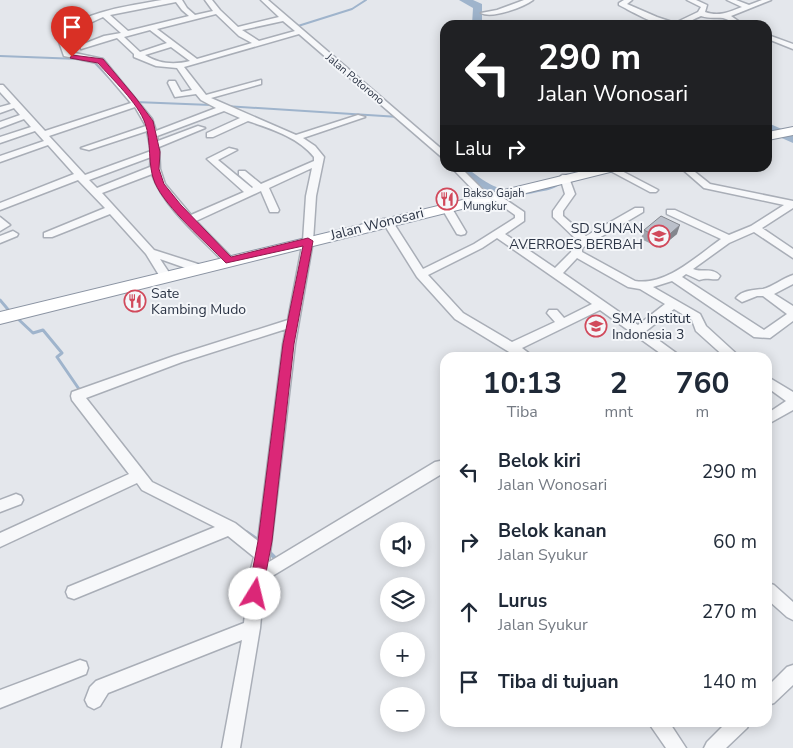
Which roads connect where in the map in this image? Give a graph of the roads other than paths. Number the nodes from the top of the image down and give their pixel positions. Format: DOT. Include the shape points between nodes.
graph roads {
  1 [pos="177,0"];
  2 [pos="208,0"];
  3 [pos="264,0"];
  4 [pos="530,0"];
  5 [pos="629,0"];
  6 [pos="692,0"];
  7 [pos="730,0"];
  8 [pos="768,0"];
  9 [pos="748,7"];
  10 [pos="218,12"];
  11 [pos="485,13"];
  12 [pos="701,13"];
  13 [pos="105,15"];
  14 [pos="724,16"];
  15 [pos="194,17"];
  16 [pos="285,18"];
  17 [pos="658,20"];
  18 [pos="686,20"];
  19 [pos="731,20"];
  20 [pos="72,28"];
  21 [pos="151,28"];
  22 [pos="238,30"];
  23 [pos="300,32"];
  24 [pos="123,35"];
  25 [pos="82,36"];
  26 [pos="772,39"];
  27 [pos="173,44"];
  28 [pos="258,44"];
  29 [pos="84,47"];
  30 [pos="793,47"];
  31 [pos="138,55"];
  32 [pos="195,62"];
  33 [pos="179,66"];
  34 [pos="258,82"];
  35 [pos="172,83"];
  36 [pos="2,92"];
  37 [pos="201,94"];
  38 [pos="135,102"];
  39 [pos="15,105"];
  40 [pos="220,106"];
  41 [pos="0,110"];
  42 [pos="25,116"];
  43 [pos="248,117"];
  44 [pos="361,117"];
  45 [pos="0,125"];
  46 [pos="201,128"];
  47 [pos="151,131"];
  48 [pos="793,131"];
  49 [pos="42,135"];
  50 [pos="210,135"];
  51 [pos="772,135"];
  52 [pos="295,138"];
  53 [pos="0,140"];
  54 [pos="86,148"];
  55 [pos="155,149"];
  56 [pos="232,150"];
  57 [pos="440,153"];
  58 [pos="0,159"];
  59 [pos="316,163"];
  60 [pos="155,169"];
  61 [pos="462,172"];
  62 [pos="590,172"];
  63 [pos="618,172"];
  64 [pos="691,172"];
  65 [pos="242,173"];
  66 [pos="565,177"];
  67 [pos="80,178"];
  68 [pos="262,187"];
  69 [pos="653,190"];
  70 [pos="250,192"];
  71 [pos="94,193"];
  72 [pos="496,194"];
  73 [pos="793,204"];
  74 [pos="0,207"];
  75 [pos="446,207"];
  76 [pos="110,210"];
  77 [pos="274,210"];
  78 [pos="639,210"];
  79 [pos="671,212"];
  80 [pos="0,220"];
  81 [pos="189,220"];
  82 [pos="388,221"];
  83 [pos="0,228"];
  84 [pos="755,228"];
  85 [pos="461,232"];
  86 [pos="13,234"];
  87 [pos="498,234"];
  88 [pos="48,235"];
  89 [pos="729,239"];
  90 [pos="0,240"];
  91 [pos="308,241"];
  92 [pos="585,241"];
  93 [pos="150,252"];
  94 [pos="576,254"];
  95 [pos="793,255"];
  96 [pos="229,261"];
  97 [pos="197,268"];
  98 [pos="685,269"];
  99 [pos="421,274"];
  100 [pos="556,274"];
  101 [pos="714,276"];
  102 [pos="166,277"];
  103 [pos="674,277"];
  104 [pos="793,279"];
  105 [pos="644,286"];
  106 [pos="769,293"];
  107 [pos="742,298"];
  108 [pos="673,304"];
  109 [pos="602,305"];
  110 [pos="553,313"];
  111 [pos="793,314"];
  112 [pos="2,318"];
  113 [pos="292,323"];
  114 [pos="563,324"];
  115 [pos="639,330"];
  116 [pos="513,347"];
  117 [pos="520,352"];
  118 [pos="669,352"];
  119 [pos="728,352"];
  120 [pos="772,385"];
  121 [pos="793,400"];
  122 [pos="772,417"];
  123 [pos="440,466"];
  124 [pos="138,476"];
  125 [pos="16,500"];
  126 [pos="0,506"];
  127 [pos="230,528"];
  128 [pos="0,540"];
  129 [pos="263,555"];
  130 [pos="257,577"];
  131 [pos="74,592"];
  132 [pos="772,594"];
  133 [pos="793,612"];
  134 [pos="252,628"];
  135 [pos="80,668"];
  136 [pos="793,673"];
  137 [pos="772,693"];
  138 [pos="0,699"];
  139 [pos="94,700"];
  140 [pos="661,727"];
  141 [pos="736,727"];
  142 [pos="231,748"];
  143 [pos="677,748"];
  144 [pos="713,748"];
  1 -- 13 [label="street"];
  1 -- 15 [label="street"];
  2 -- 10 [label="street"];
  3 -- 16 [label="street, Jalan Potorono"];
  4 -- 11 [label="street" via="498,12"];
  5 -- 17 [label="street" via="621,4"];
  6 -- 12 [label="street" via="706,7"];
  7 -- 9 [label="street"];
  8 -- 9 [label="street"];
  9 -- 14 [label="street"];
  10 -- 15 [label="street"];
  10 -- 22 [label="street"];
  12 -- 14 [label="street"];
  12 -- 18 [label="street"];
  13 -- 20 [label="street"];
  13 -- 24 [label="street"];
  14 -- 19 [label="street"];
  15 -- 21 [label="street"];
  16 -- 22 [label="street"];
  16 -- 23 [label="street, Jalan Potorono"];
  20 -- 25 [label="street"];
  20 -- 38 [label="street" via="61,36 67,54 100,61"];
  21 -- 24 [label="street"];
  21 -- 27 [label="street"];
  22 -- 28 [label="street"];
  23 -- 28 [label="street"];
  23 -- 57 [label="street, Jalan Potorono"];
  24 -- 29 [label="street"];
  24 -- 31 [label="street"];
  26 -- 30 [label="street"];
  27 -- 31 [label="street"];
  27 -- 32 [label="street"];
  28 -- 32 [label="street"];
  31 -- 33 [label="street" via="155,64"];
  32 -- 33 [label="street"];
  33 -- 37 [label="street"];
  34 -- 37 [label="street"];
  35 -- 37 [label="street" via="178,94"];
  36 -- 39 [label="street"];
  37 -- 40 [label="street"];
  38 -- 47 [label="street"];
  38 -- 49 [label="street"];
  39 -- 41 [label="street"];
  39 -- 42 [label="street"];
  40 -- 43 [label="street"];
  40 -- 47 [label="street"];
  42 -- 45 [label="street"];
  42 -- 49 [label="street"];
  43 -- 50 [label="street"];
  43 -- 52 [label="street"];
  44 -- 52 [label="street"];
  46 -- 55 [label="street"];
  47 -- 54 [label="street"];
  47 -- 55 [label="street"];
  48 -- 51 [label="highway"];
  49 -- 53 [label="street"];
  49 -- 58 [label="street"];
  49 -- 67 [label="street"];
  52 -- 59 [label="street" via="318,154"];
  55 -- 60 [label="street"];
  55 -- 67 [label="street"];
  56 -- 70 [label="street" via="212,159"];
  59 -- 68 [label="street"];
  59 -- 91 [label="street" via="310,196"];
  60 -- 71 [label="street"];
  60 -- 81 [label="street" via="167,194"];
  61 -- 72 [label="street"];
  62 -- 66 [label="highway, Jalan Wonosari"];
  63 -- 69 [label="street"];
  64 -- 73 [label="street" via="707,186"];
  65 -- 68 [label="street"];
  66 -- 72 [label="highway, Jalan Wonosari"];
  66 -- 92 [label="street" via="570,194 558,211 558,217"];
  67 -- 71 [label="street"];
  67 -- 74 [label="street"];
  68 -- 70 [label="street"];
  68 -- 77 [label="street"];
  70 -- 81 [label="street"];
  71 -- 76 [label="street"];
  72 -- 75 [label="highway, Jalan Wonosari"];
  72 -- 87 [label="street" via="521,217"];
  73 -- 84 [label="street"];
  75 -- 82 [label="highway, Jalan Wonosari"];
  75 -- 85 [label="street"];
  76 -- 88 [label="street"];
  76 -- 93 [label="street"];
  78 -- 92 [label="street"];
  79 -- 89 [label="street"];
  80 -- 83 [label="street" via="5,225"];
  81 -- 96 [label="street"];
  82 -- 91 [label="highway, Jalan Wonosari"];
  82 -- 99 [label="street"];
  84 -- 89 [label="street"];
  84 -- 95 [label="street"];
  86 -- 90 [label="street"];
  87 -- 99 [label="street"];
  87 -- 100 [label="street"];
  89 -- 98 [label="street"];
  91 -- 96 [label="highway, Jalan Wonosari"];
  91 -- 113 [label="street"];
  92 -- 94 [label="street" via="578,246"];
  93 -- 97 [label="street"];
  93 -- 102 [label="street"];
  94 -- 100 [label="street"];
  94 -- 105 [label="street" via="632,284"];
  96 -- 97 [label="highway, Jalan Wonosari"];
  97 -- 102 [label="highway, Jalan Wonosari"];
  98 -- 101 [label="street" via="699,276 708,273"];
  98 -- 103 [label="street"];
  99 -- 116 [label="street" via="459,316"];
  100 -- 109 [label="street"];
  102 -- 112 [label="highway, Jalan Wonosari"];
  103 -- 105 [label="street"];
  103 -- 111 [label="street" via="758,334 766,335"];
  104 -- 106 [label="street"];
  105 -- 108 [label="street"];
  106 -- 107 [label="street" via="756,292"];
  106 -- 111 [label="street" via="773,300"];
  108 -- 115 [label="street"];
  108 -- 119 [label="street" via="696,317 700,328"];
  109 -- 114 [label="street"];
  109 -- 115 [label="street"];
  110 -- 114 [label="street"];
  113 -- 124 [label="street" via="77,396"];
  113 -- 129 [label="street"];
  114 -- 116 [label="street"];
  115 -- 118 [label="street"];
  116 -- 117 [label="street"];
  120 -- 121 [label="street"];
  121 -- 122 [label="street" via="786,409"];
  123 -- 130 [label="street"];
  124 -- 127 [label="street" via="147,486"];
  124 -- 128 [label="street"];
  125 -- 126 [label="street"];
  127 -- 129 [label="street"];
  127 -- 131 [label="street"];
  129 -- 130 [label="street"];
  130 -- 134 [label="street"];
  132 -- 133 [label="street"];
  134 -- 139 [label="street" via="102,687"];
  134 -- 142 [label="street"];
  135 -- 138 [label="street"];
  136 -- 137 [label="street"];
  140 -- 143 [label="street"];
  141 -- 144 [label="street"];
}
